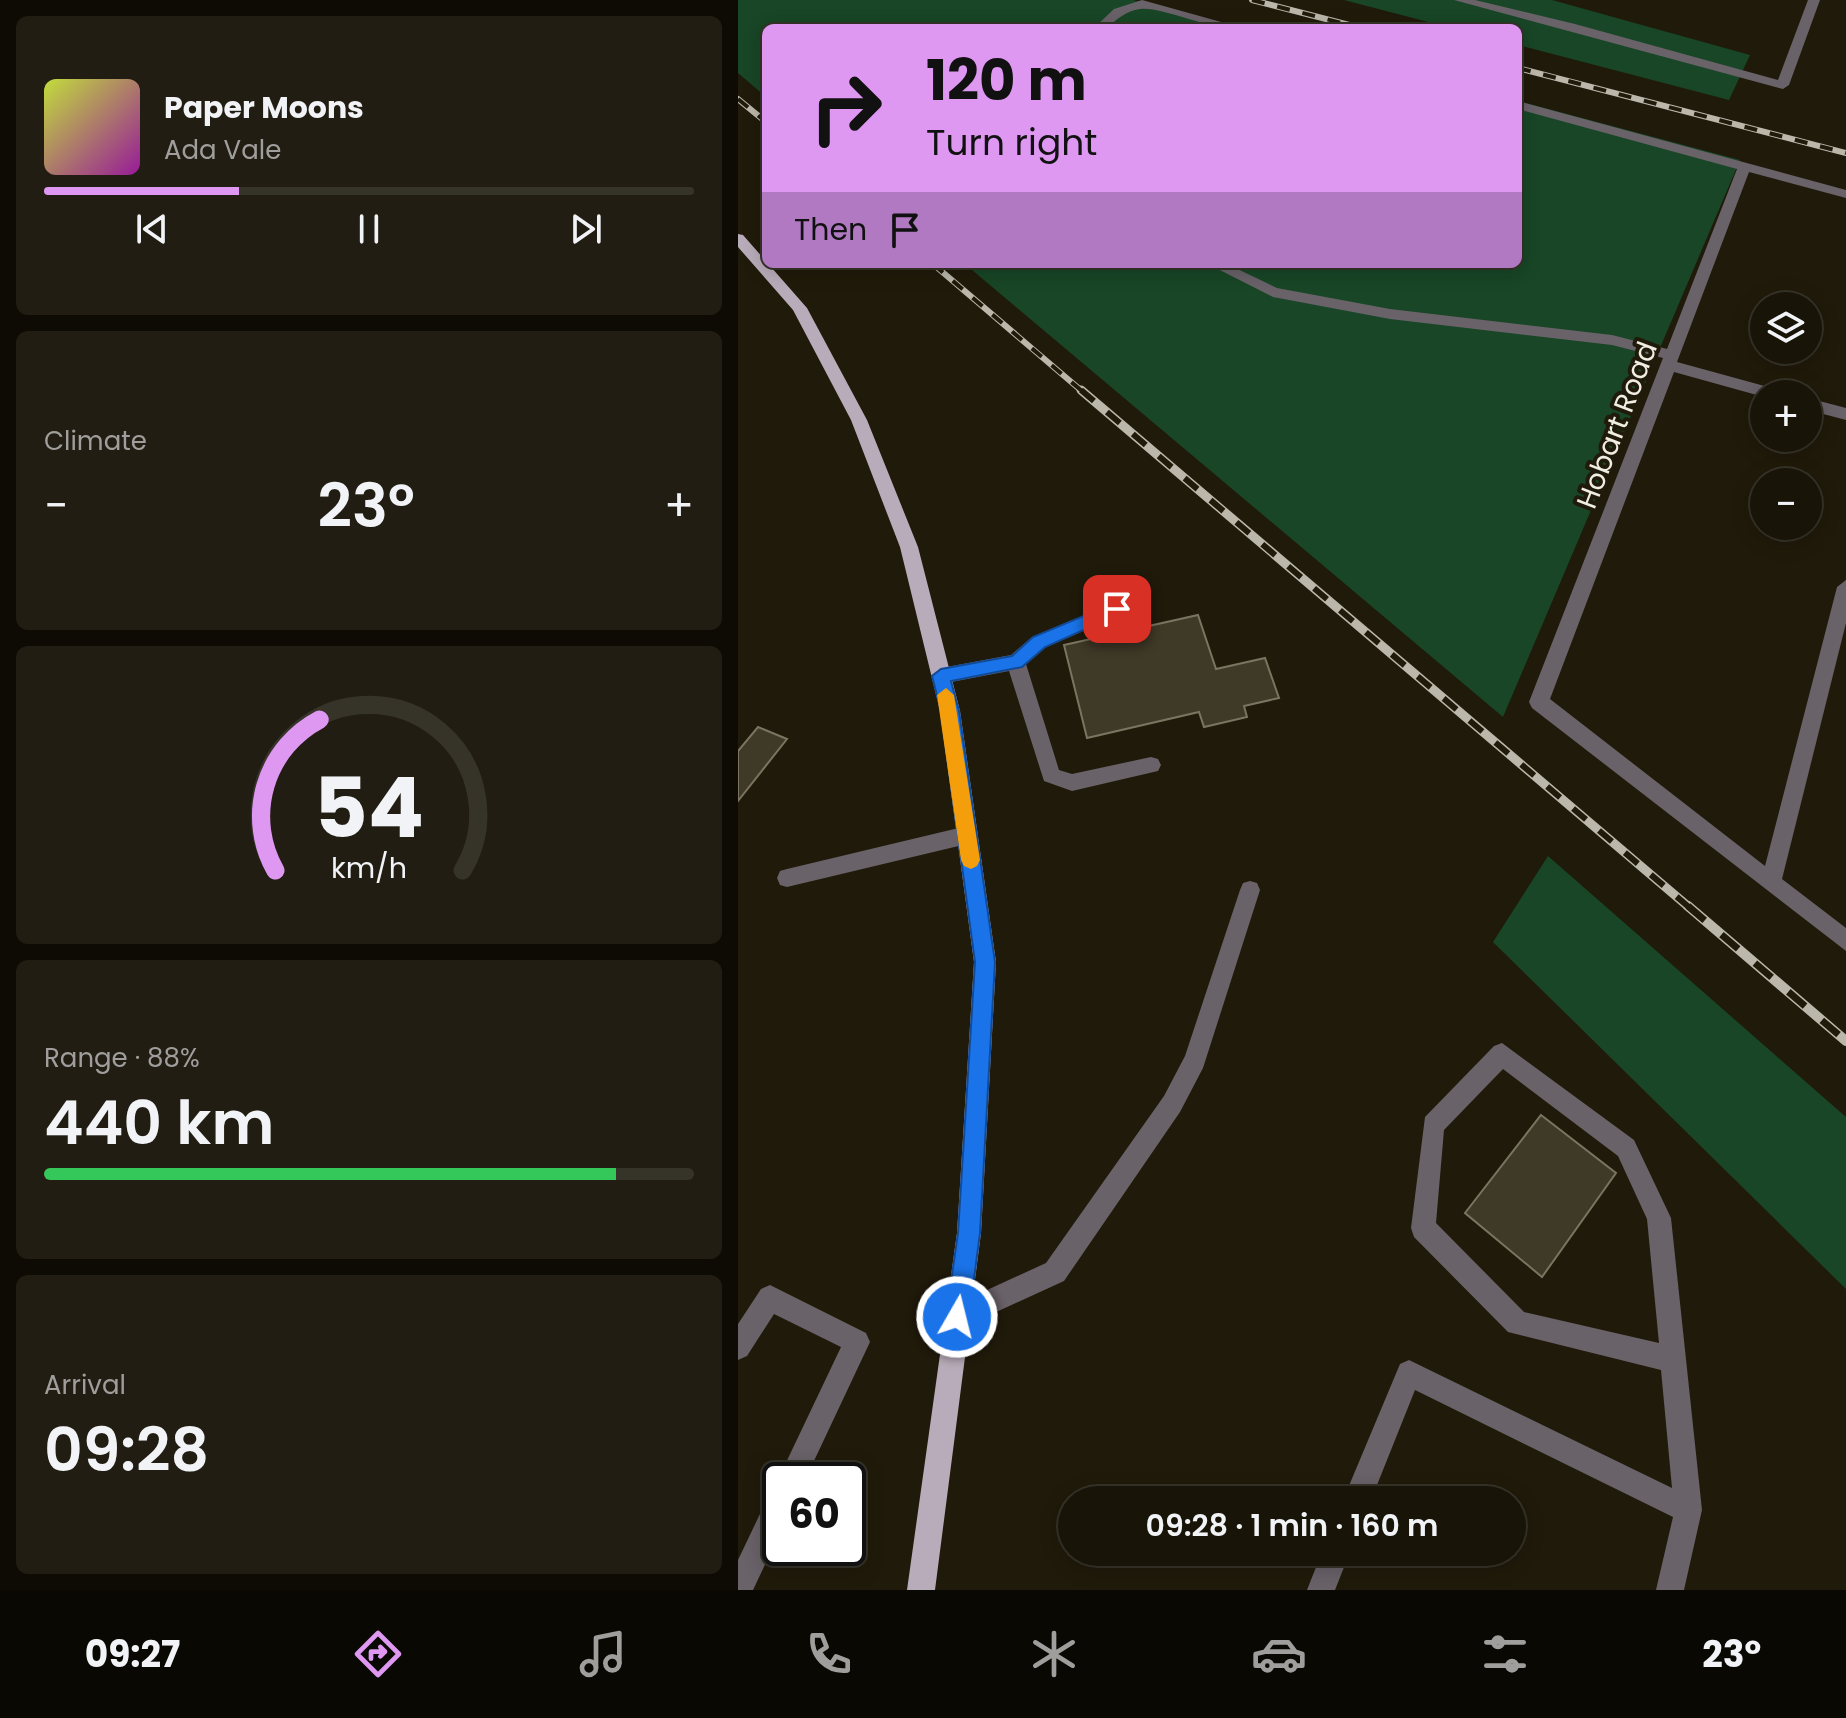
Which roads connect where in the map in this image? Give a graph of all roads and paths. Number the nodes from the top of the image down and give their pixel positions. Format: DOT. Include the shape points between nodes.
graph roads {
  1 [pos="1460,0"];
  2 [pos="1814,0"];
  3 [pos="1104,24"];
  4 [pos="1214,24"];
  5 [pos="1522,106"];
  6 [pos="1744,168"];
  7 [pos="1846,194"];
  8 [pos="738,238"];
  9 [pos="762,266"];
  10 [pos="764,268"];
  11 [pos="1223,268"];
  12 [pos="1670,360"];
  13 [pos="1750,386"];
  14 [pos="1822,408"];
  15 [pos="1846,414"];
  16 [pos="1846,587"];
  17 [pos="1117,609"];
  18 [pos="1016,662"];
  19 [pos="941,676"];
  20 [pos="1151,765"];
  21 [pos="967,835"];
  22 [pos="787,878"];
  23 [pos="1771,882"];
  24 [pos="1250,890"];
  25 [pos="1846,941"];
  26 [pos="957,1317"];
  27 [pos="738,1347"];
  28 [pos="1671,1359"];
  29 [pos="800,1462"];
  30 [pos="1363,1486"];
  31 [pos="1688,1510"];
  32 [pos="762,1540"];
  33 [pos="1330,1566"];
  34 [pos="738,1590"];
  35 [pos="921,1590"];
  36 [pos="1321,1590"];
  37 [pos="1670,1590"];
  1 -- 2 [label="street" via="1783,85"];
  3 -- 4 [label="street" via="1118,12 1142,4"];
  5 -- 6 [label="street"];
  6 -- 7 [label="street"];
  6 -- 12 [label="street, Hobart Road"];
  8 -- 9 [label="main road"];
  10 -- 19 [label="main road" via="799,308 859,420 909,547"];
  11 -- 12 [label="street" via="1273,292 1390,314 1612,340"];
  12 -- 13 [label="street"];
  12 -- 23 [label="street, Hobart Road" via="1539,702"];
  14 -- 15 [label="street"];
  16 -- 23 [label="street"];
  17 -- 18 [label="street" via="1039,642"];
  18 -- 19 [label="street"];
  18 -- 20 [label="street" via="1051,775 1072,783"];
  19 -- 21 [label="main road"];
  21 -- 22 [label="street"];
  21 -- 26 [label="main road" via="985,962 969,1233"];
  23 -- 25 [label="street"];
  24 -- 26 [label="street" via="1195,1060 1172,1104 1055,1272"];
  26 -- 35 [label="main road"];
  27 -- 29 [label="street" via="770,1298 857,1342"];
  28 -- 28 [label="street" via="1659,1218 1626,1148 1502,1054 1433,1125 1423,1228 1517,1323"];
  28 -- 31 [label="street"];
  30 -- 31 [label="street" via="1409,1373"];
  31 -- 37 [label="street"];
  32 -- 34 [label="street"];
  33 -- 36 [label="street"];
}
